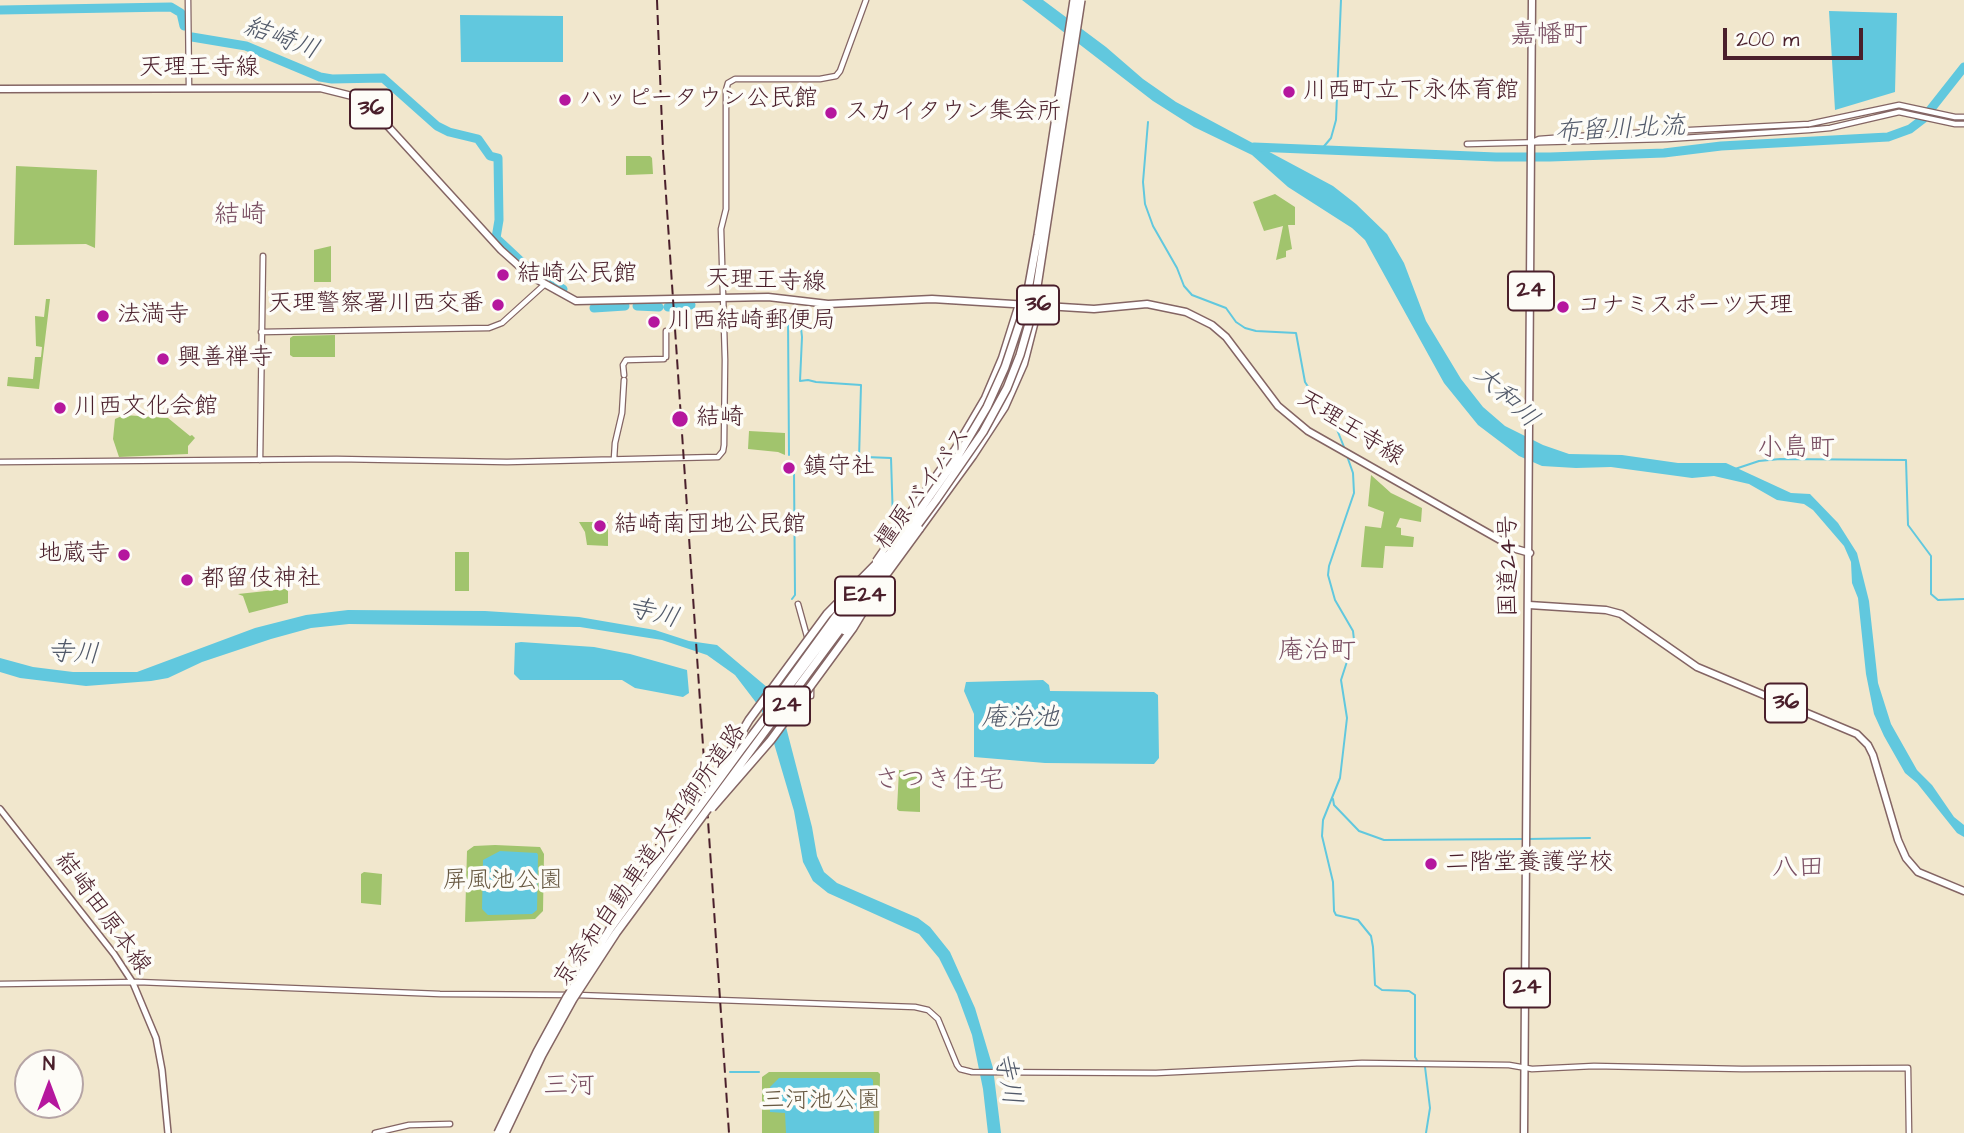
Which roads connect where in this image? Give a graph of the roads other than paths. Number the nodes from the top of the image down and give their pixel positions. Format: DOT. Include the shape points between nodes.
graph roads {
  1 [pos="188,0"];
  2 [pos="866,0"];
  3 [pos="1074,0"];
  4 [pos="1081,0"];
  5 [pos="1532,0"];
  6 [pos="189,88"];
  7 [pos="0,89"];
  8 [pos="1964,117"];
  9 [pos="1964,124"];
  10 [pos="1467,144"];
  11 [pos="1532,145"];
  12 [pos="263,256"];
  13 [pos="544,285"];
  14 [pos="723,299"];
  15 [pos="1019,304"];
  16 [pos="1039,305"];
  17 [pos="666,331"];
  18 [pos="261,332"];
  19 [pos="614,459"];
  20 [pos="260,460"];
  21 [pos="0,463"];
  22 [pos="894,551"];
  23 [pos="1530,553"];
  24 [pos="798,604"];
  25 [pos="1529,605"];
  26 [pos="811,695"];
  27 [pos="707,792"];
  28 [pos="0,809"];
  29 [pos="693,830"];
  30 [pos="1964,891"];
  31 [pos="133,983"];
  32 [pos="0,984"];
  33 [pos="566,995"];
  34 [pos="577,995"];
  35 [pos="1526,1068"];
  36 [pos="450,1124"];
  37 [pos="168,1133"];
  38 [pos="374,1133"];
  39 [pos="497,1133"];
  40 [pos="506,1133"];
  41 [pos="1524,1133"];
  42 [pos="1909,1133"];
  1 -- 6 [label="street"];
  2 -- 14 [label="street" via="836,76 734,79 729,83 726,209 721,229"];
  3 -- 22 [label="highway, 京奈和自動車道;大和御所道路 / E24, bridge" via="1038,235 1018,331 975,429"];
  4 -- 22 [label="highway, 京奈和自動車道;大和御所道路 / E24, bridge" via="1037,288 1020,355 983,432"];
  5 -- 11 [label="main road, 国道24号 / 24"];
  6 -- 7 [label="main road, 天理王寺線 / 36"];
  6 -- 13 [label="main road, 天理王寺線 / 36" via="320,88 358,98 500,250"];
  8 -- 11 [label="street" via="1892,106 1810,124 1539,139"];
  9 -- 11 [label="street" via="1892,113 1809,130"];
  10 -- 11 [label="street"];
  11 -- 23 [label="main road, 国道24号 / 24"];
  12 -- 18 [label="street"];
  13 -- 14 [label="main road, 天理王寺線 / 36" via="585,302"];
  13 -- 18 [label="street" via="502,323 489,328"];
  14 -- 15 [label="main road, 天理王寺線 / 36" via="768,297 828,304 932,299"];
  14 -- 19 [label="street" via="723,451 713,458"];
  15 -- 16 [label="main road, 天理王寺線 / 36"];
  15 -- 27 [label="main road, 橿原バイパス / 24, bridge" via="985,398 956,449"];
  16 -- 23 [label="main road, 天理王寺線 / 36" via="1094,309 1147,304 1199,318 1236,347 1278,406 1308,430"];
  16 -- 29 [label="main road, 橿原バイパス / 24, bridge" via="1024,364 973,456"];
  17 -- 19 [label="street" via="665,358 626,360"];
  18 -- 20 [label="street"];
  19 -- 20 [label="street"];
  20 -- 21 [label="street"];
  22 -- 27 [label="highway, bridge" via="877,561 827,614 741,732"];
  22 -- 29 [label="highway, bridge" via="866,609 808,691"];
  22 -- 39 [label="highway, 京奈和自動車道;大和御所道路 / E24, bridge" via="610,929 567,997"];
  22 -- 40 [label="highway, 京奈和自動車道;大和御所道路 / E24, bridge" via="616,933 542,1055"];
  23 -- 25 [label="main road, 国道24号 / 24"];
  24 -- 26 [label="street" via="809,646"];
  25 -- 30 [label="main road, 36" via="1621,614 1697,667 1857,734 1873,755 1906,858 1918,872"];
  25 -- 35 [label="main road, 国道24号 / 24"];
  27 -- 33 [label="main road, 橿原バイパス / 24, bridge"];
  28 -- 31 [label="main road, 結崎田原本線"];
  29 -- 34 [label="main road, 橿原バイパス / 24, bridge"];
  31 -- 32 [label="street"];
  31 -- 33 [label="street"];
  31 -- 37 [label="main road, 結崎田原本線" via="156,1038"];
  33 -- 34 [label="street"];
  33 -- 39 [label="main road, 橿原バイパス / 24"];
  34 -- 35 [label="street" via="915,1007 938,1018 957,1065 974,1073 1156,1073 1362,1063"];
  34 -- 40 [label="main road, 橿原バイパス / 24"];
  35 -- 41 [label="main road, 国道24号 / 24"];
  35 -- 42 [label="street" via="1908,1068"];
  36 -- 38 [label="street" via="409,1125"];
}
